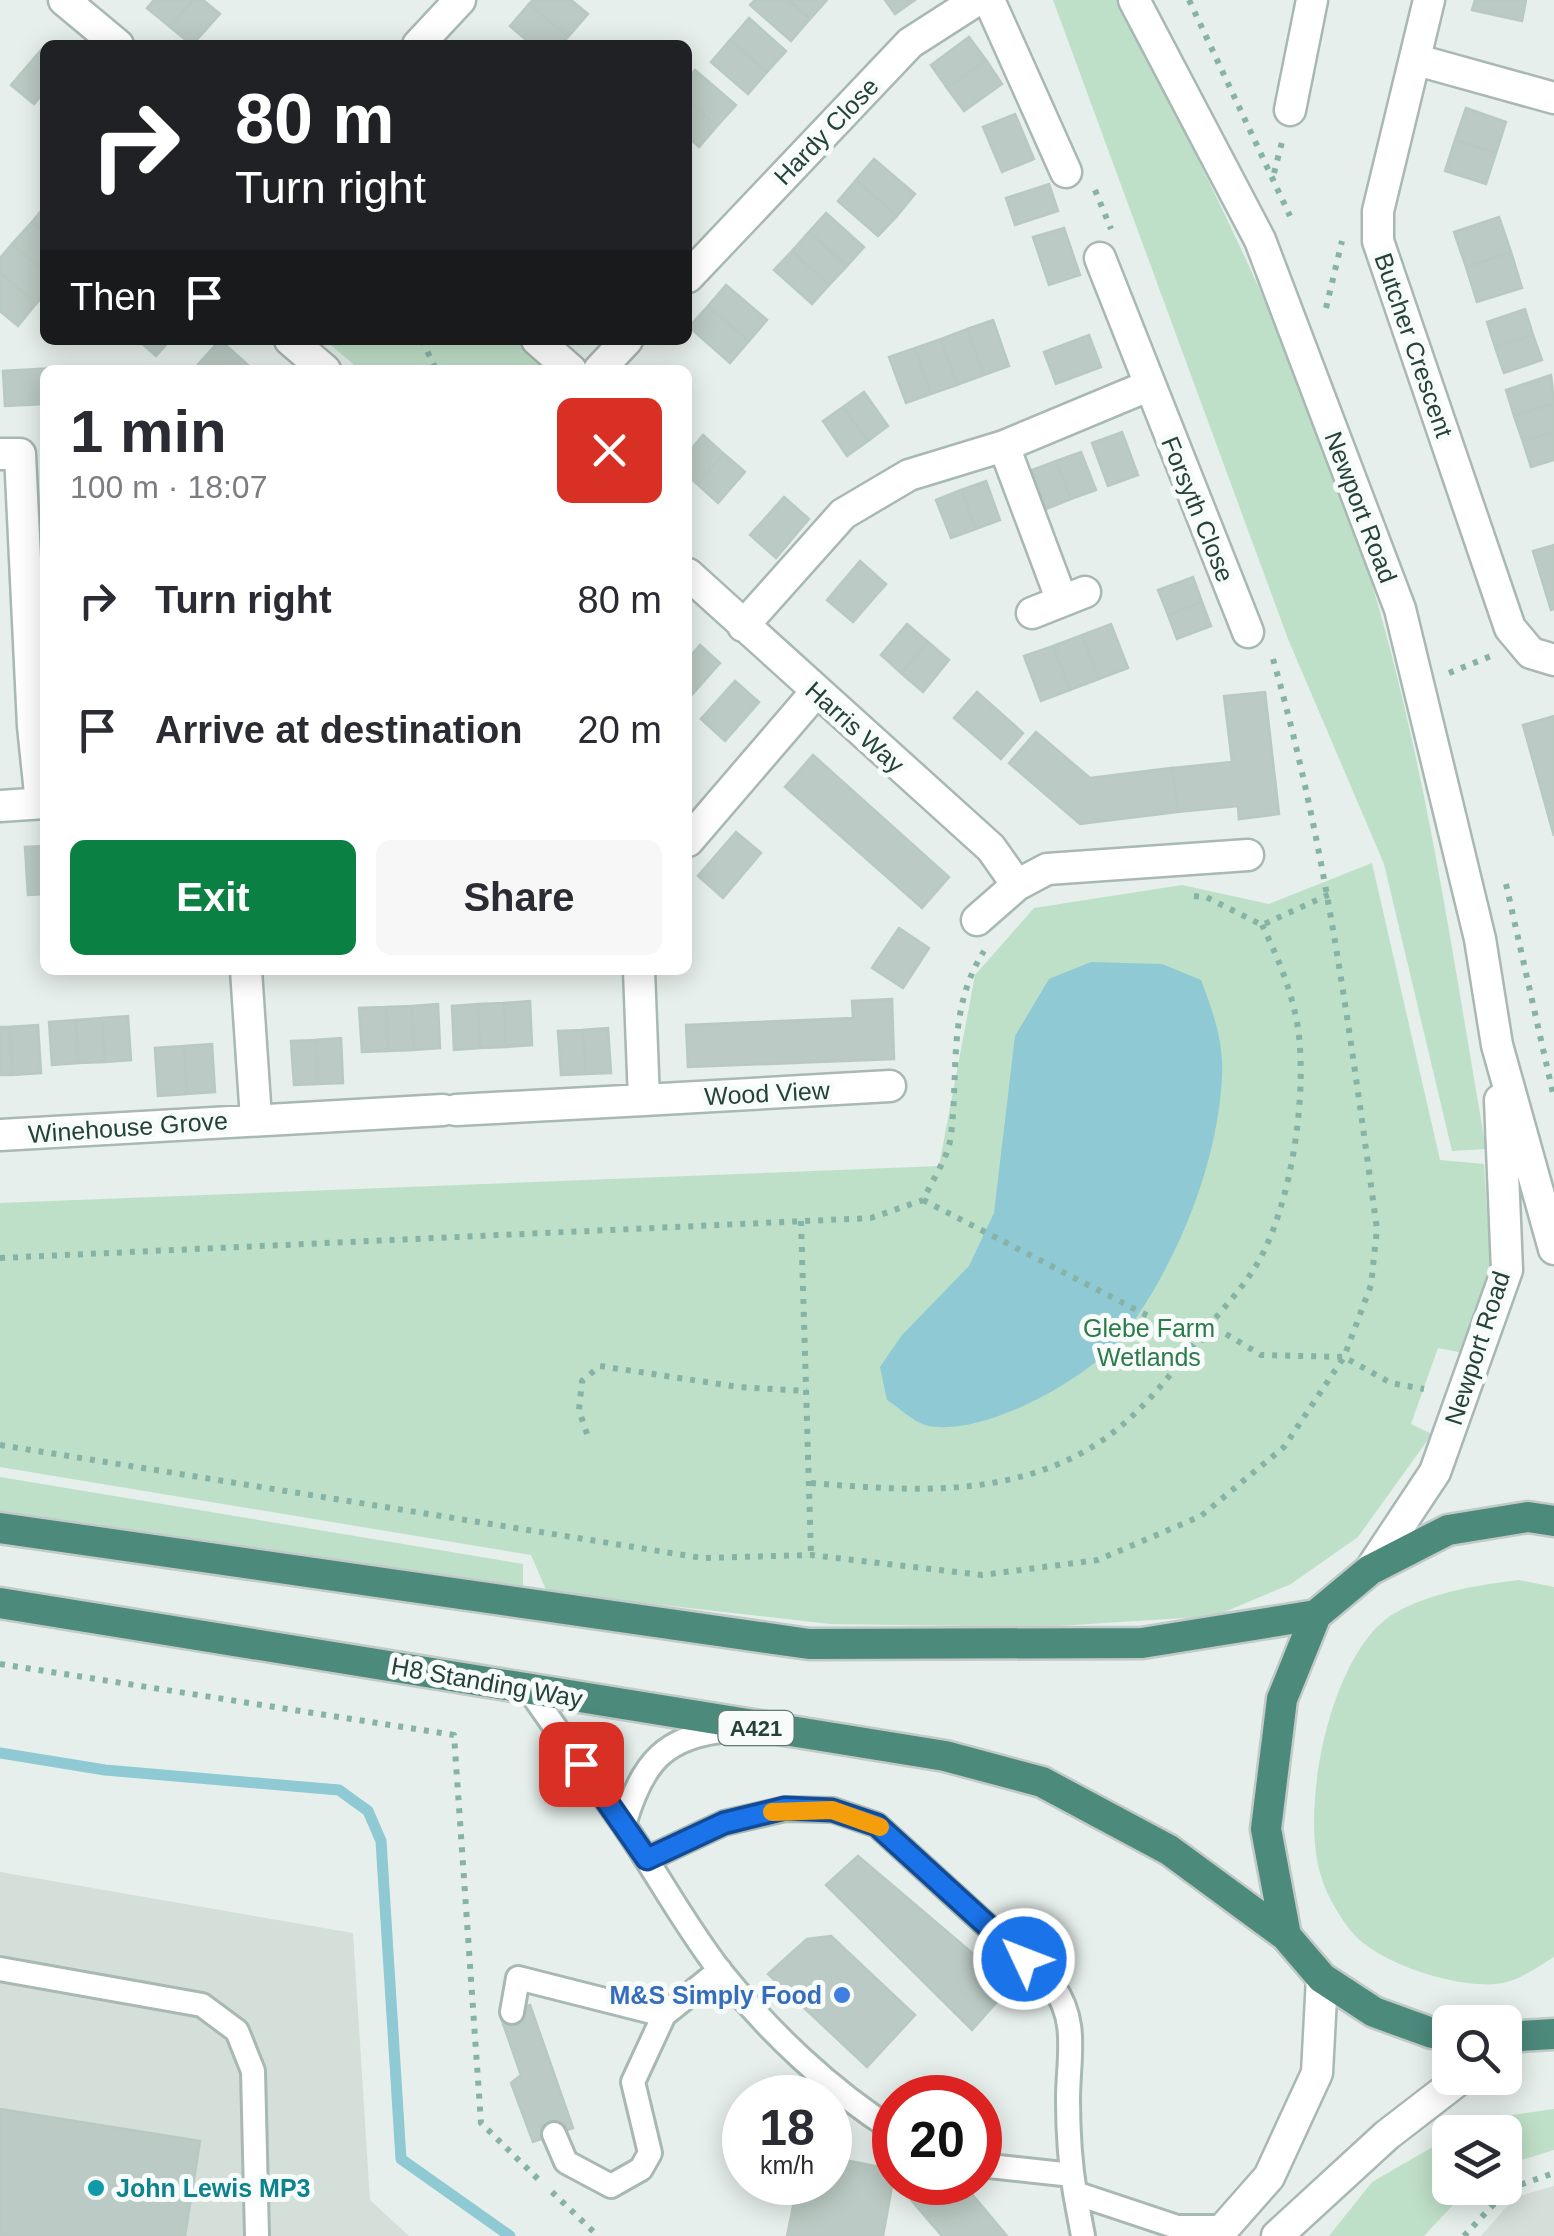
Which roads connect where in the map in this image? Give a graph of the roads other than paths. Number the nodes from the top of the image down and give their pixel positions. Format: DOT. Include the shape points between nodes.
graph roads {
  1 [pos="64,0"];
  2 [pos="460,0"];
  3 [pos="977,0"];
  4 [pos="989,0"];
  5 [pos="1134,0"];
  6 [pos="1312,0"];
  7 [pos="1429,0"];
  8 [pos="112,40"];
  9 [pos="423,40"];
  10 [pos="1417,60"];
  11 [pos="1554,98"];
  12 [pos="1290,110"];
  13 [pos="1080,178"];
  14 [pos="1107,248"];
  15 [pos="692,272"];
  16 [pos="296,345"];
  17 [pos="543,345"];
  18 [pos="622,345"];
  19 [pos="319,365"];
  20 [pos="565,365"];
  21 [pos="603,365"];
  22 [pos="1148,386"];
  23 [pos="1004,446"];
  24 [pos="0,454"];
  25 [pos="692,578"];
  26 [pos="1032,613"];
  27 [pos="744,626"];
  28 [pos="1259,640"];
  29 [pos="1554,660"];
  30 [pos="816,693"];
  31 [pos="40,780"];
  32 [pos="40,803"];
  33 [pos="0,806"];
  34 [pos="692,836"];
  35 [pos="1248,855"];
  36 [pos="1017,885"];
  37 [pos="976,920"];
  38 [pos="246,975"];
  39 [pos="640,975"];
  40 [pos="1498,1045"];
  41 [pos="890,1086"];
  42 [pos="644,1100"];
  43 [pos="450,1110"];
  44 [pos="256,1120"];
  45 [pos="0,1135"];
  46 [pos="1554,1249"];
  47 [pos="1554,1520"];
  48 [pos="0,1528"];
  49 [pos="1370,1570"];
  50 [pos="0,1602"];
  51 [pos="1316,1616"];
  52 [pos="530,1690"];
  53 [pos="760,1729"];
  54 [pos="624,1825"];
  55 [pos="647,1859"];
  56 [pos="1286,1936"];
  57 [pos="0,1969"];
  58 [pos="720,1970"];
  59 [pos="1322,1978"];
  60 [pos="512,2012"];
  61 [pos="664,2015"];
  62 [pos="1432,2033"];
  63 [pos="1554,2034"];
  64 [pos="1522,2038"];
  65 [pos="1439,2095"];
  66 [pos="872,2117"];
  67 [pos="554,2134"];
  68 [pos="1002,2169"];
  69 [pos="1073,2184"];
  70 [pos="1222,2231"];
  71 [pos="257,2236"];
  72 [pos="1084,2236"];
  73 [pos="1278,2236"];
  1 -- 8 [label="street"];
  2 -- 9 [label="street"];
  3 -- 15 [label="street, Hardy Close" via="910,44"];
  4 -- 13 [label="street"];
  5 -- 40 [label="street, Newport Road" via="1260,240 1400,609 1480,939"];
  6 -- 12 [label="street"];
  7 -- 10 [label="street, Butcher Crescent"];
  10 -- 11 [label="street"];
  10 -- 29 [label="street, Butcher Crescent" via="1378,211 1378,241 1510,628 1530,654"];
  14 -- 22 [label="street, Forsyth Close"];
  16 -- 19 [label="street"];
  17 -- 20 [label="street"];
  18 -- 21 [label="street"];
  22 -- 23 [label="street"];
  22 -- 28 [label="street, Forsyth Close"];
  23 -- 26 [label="street" via="1073,597"];
  23 -- 27 [label="street" via="909,475 842,514"];
  24 -- 31 [label="street" via="20,454"];
  25 -- 27 [label="street, Harris Way"];
  27 -- 30 [label="street, Harris Way"];
  30 -- 34 [label="street"];
  30 -- 36 [label="street, Harris Way" via="991,848"];
  32 -- 33 [label="street"];
  35 -- 36 [label="street" via="1047,870"];
  36 -- 37 [label="street"];
  38 -- 44 [label="street, Winehouse Grove"];
  39 -- 42 [label="street"];
  40 -- 46 [label="street, Newport Road"];
  40 -- 49 [label="street, Newport Road" via="1506,1270 1435,1472"];
  41 -- 42 [label="street, Wood View"];
  42 -- 43 [label="street, Wood View"];
  43 -- 44 [label="street, Winehouse Grove"];
  44 -- 45 [label="street, Winehouse Grove"];
  47 -- 49 [label="highway" via="1528,1517 1448,1530"];
  48 -- 51 [label="highway" via="809,1644 1142,1643"];
  49 -- 51 [label="highway"];
  50 -- 52 [label="highway, H8 Standing Way / A421"];
  51 -- 56 [label="highway" via="1282,1699 1266,1829"];
  52 -- 53 [label="highway, H8 Standing Way / A421"];
  52 -- 54 [label="lane"];
  53 -- 54 [label="lane" via="698,1732 660,1752 635,1788"];
  53 -- 56 [label="highway, H8 Standing Way / A421" via="945,1756 1042,1782 1169,1850"];
  54 -- 55 [label="lane"];
  55 -- 58 [label="lane"];
  55 -- 69 [label="lane" via="724,1823 785,1808 832,1810 877,1825 1064,2001 1072,2032"];
  56 -- 59 [label="highway, H8 Standing Way"];
  57 -- 71 [label="lane" via="202,2006 237,2031 254,2070"];
  58 -- 61 [label="lane"];
  58 -- 66 [label="lane" via="765,2021"];
  59 -- 62 [label="highway, H8 Standing Way" via="1374,2012"];
  59 -- 70 [label="street" via="1317,2073 1269,2178"];
  60 -- 61 [label="lane" via="518,1978"];
  61 -- 67 [label="lane" via="632,2082 650,2153 641,2169 612,2186 566,2162"];
  63 -- 64 [label="highway"];
  65 -- 73 [label="street"];
  68 -- 69 [label="lane"];
  69 -- 70 [label="lane" via="1177,2227"];
  69 -- 72 [label="lane"];
}
